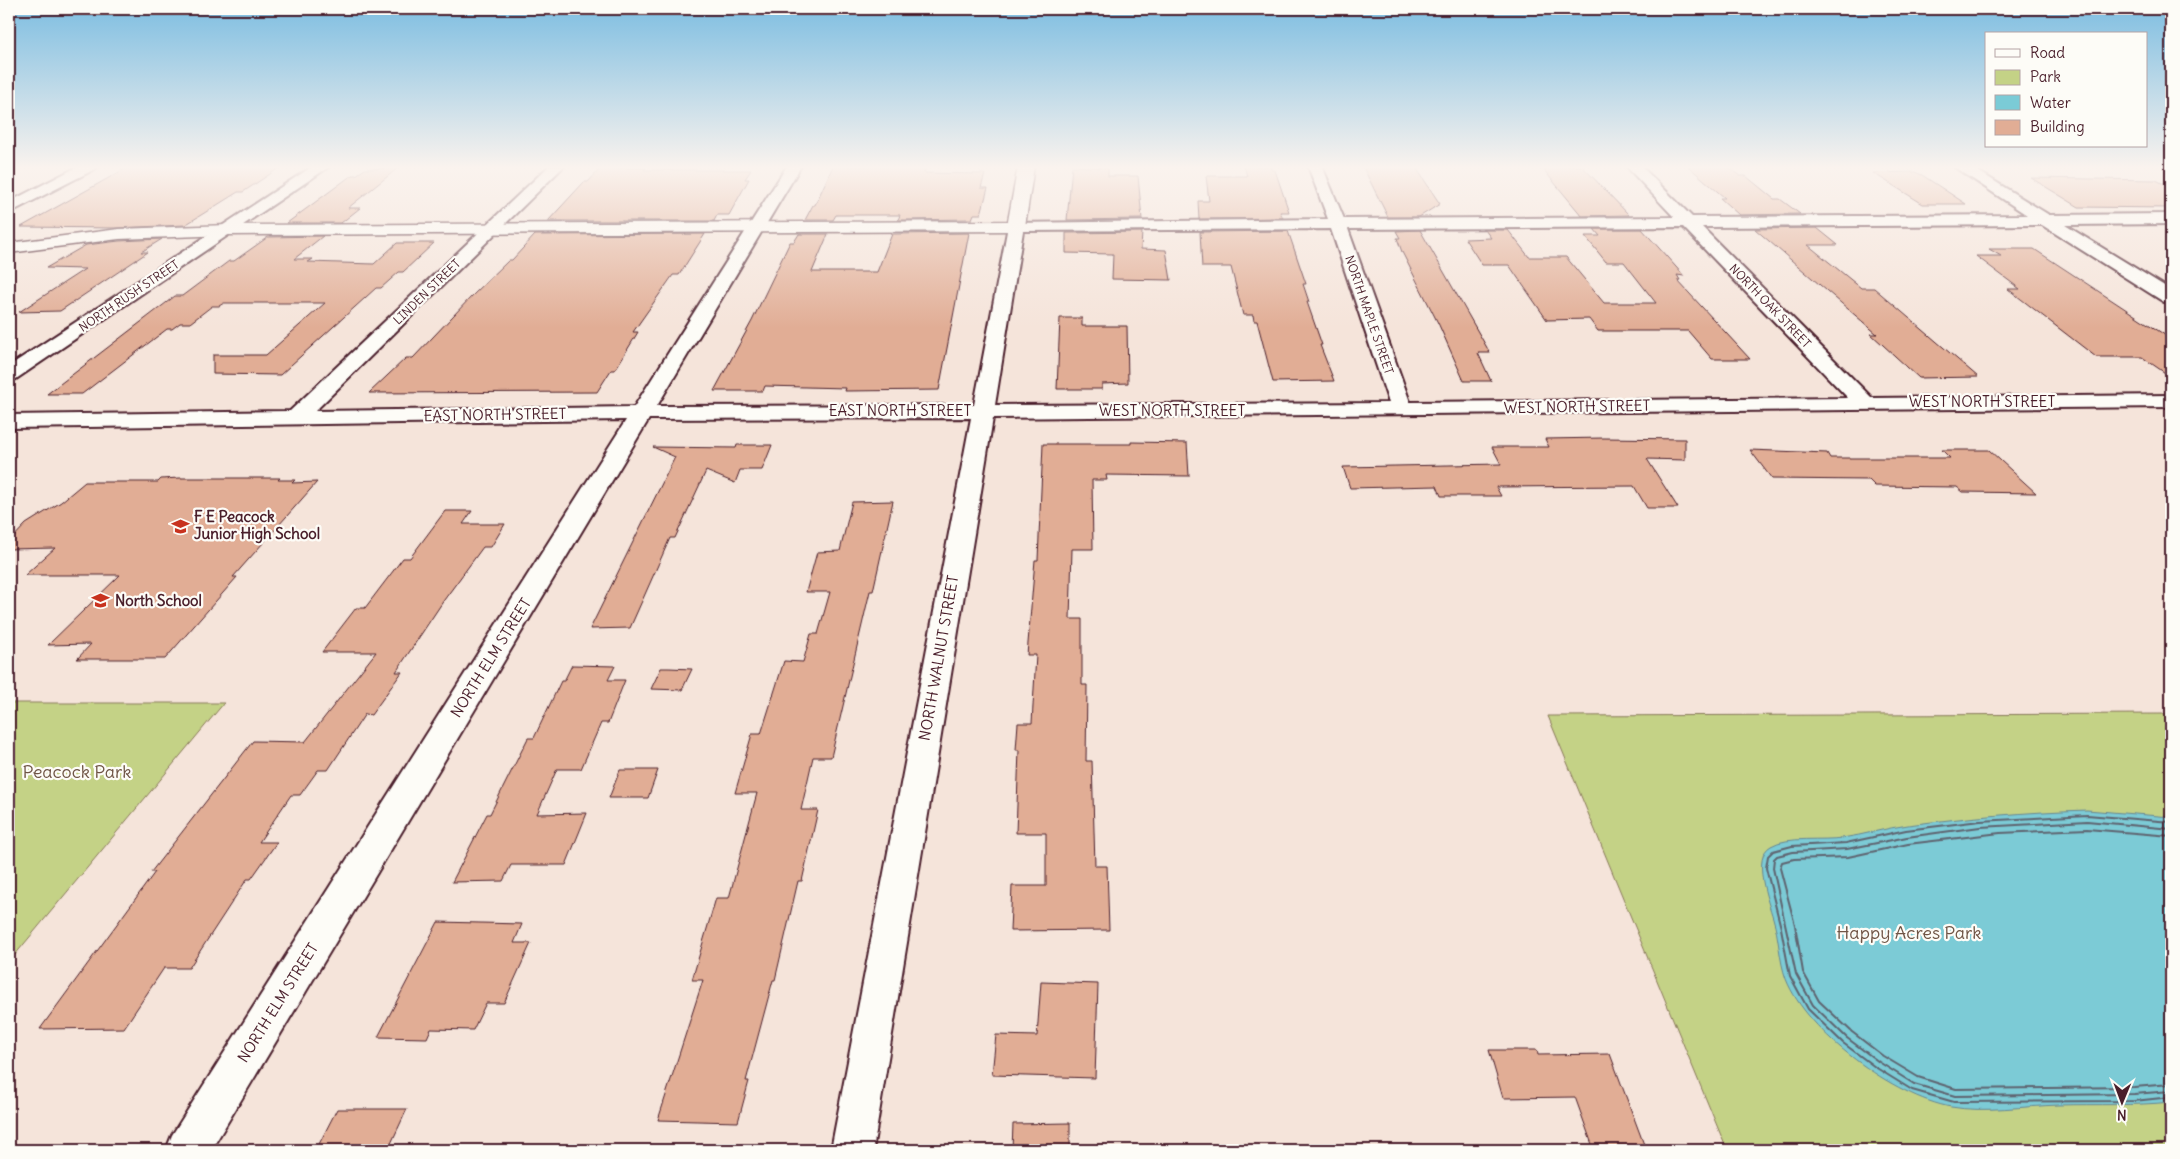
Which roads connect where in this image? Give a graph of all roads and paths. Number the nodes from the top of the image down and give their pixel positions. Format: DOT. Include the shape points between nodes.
graph roads {
  1 [pos="243,220"];
  2 [pos="502,220"];
  3 [pos="760,220"];
  4 [pos="1017,220"];
  5 [pos="1336,220"];
  6 [pos="1686,220"];
  7 [pos="2037,220"];
  8 [pos="2047,220"];
  9 [pos="1689,223"];
  10 [pos="1338,225"];
  11 [pos="1016,226"];
  12 [pos="755,228"];
  13 [pos="493,229"];
  14 [pos="228,230"];
  15 [pos="9,248"];
  16 [pos="2171,298"];
  17 [pos="9,375"];
  18 [pos="2171,401"];
  19 [pos="1865,403"];
  20 [pos="1402,409"];
  21 [pos="982,411"];
  22 [pos="643,413"];
  23 [pos="295,418"];
  24 [pos="9,421"];
  25 [pos="188,1150"];
  26 [pos="852,1150"];
  1 -- 14 [label="street, NORTH RUSH STREET"];
  2 -- 13 [label="street, LINDEN STREET"];
  3 -- 12 [label="street, NORTH ELM STREET"];
  4 -- 11 [label="street, NORTH WALNUT STREET"];
  5 -- 10 [label="street, NORTH MAPLE STREET"];
  6 -- 9 [label="street, NORTH OAK STREET"];
  7 -- 9 [label="street"];
  8 -- 16 [label="street"];
  9 -- 10 [label="street"];
  9 -- 19 [label="street, NORTH OAK STREET"];
  10 -- 11 [label="street"];
  10 -- 20 [label="street, NORTH MAPLE STREET"];
  11 -- 12 [label="street"];
  11 -- 21 [label="street, NORTH WALNUT STREET"];
  12 -- 13 [label="street"];
  12 -- 22 [label="street, NORTH ELM STREET"];
  13 -- 14 [label="street"];
  13 -- 23 [label="street, LINDEN STREET"];
  14 -- 15 [label="street" via="119,234"];
  14 -- 17 [label="street, NORTH RUSH STREET"];
  18 -- 19 [label="street, WEST NORTH STREET"];
  19 -- 20 [label="street, WEST NORTH STREET"];
  20 -- 21 [label="street, WEST NORTH STREET"];
  21 -- 22 [label="street, EAST NORTH STREET"];
  21 -- 26 [label="street, NORTH WALNUT STREET"];
  22 -- 23 [label="street, EAST NORTH STREET"];
  22 -- 25 [label="street, NORTH ELM STREET"];
  23 -- 24 [label="street, EAST NORTH STREET"];
}
